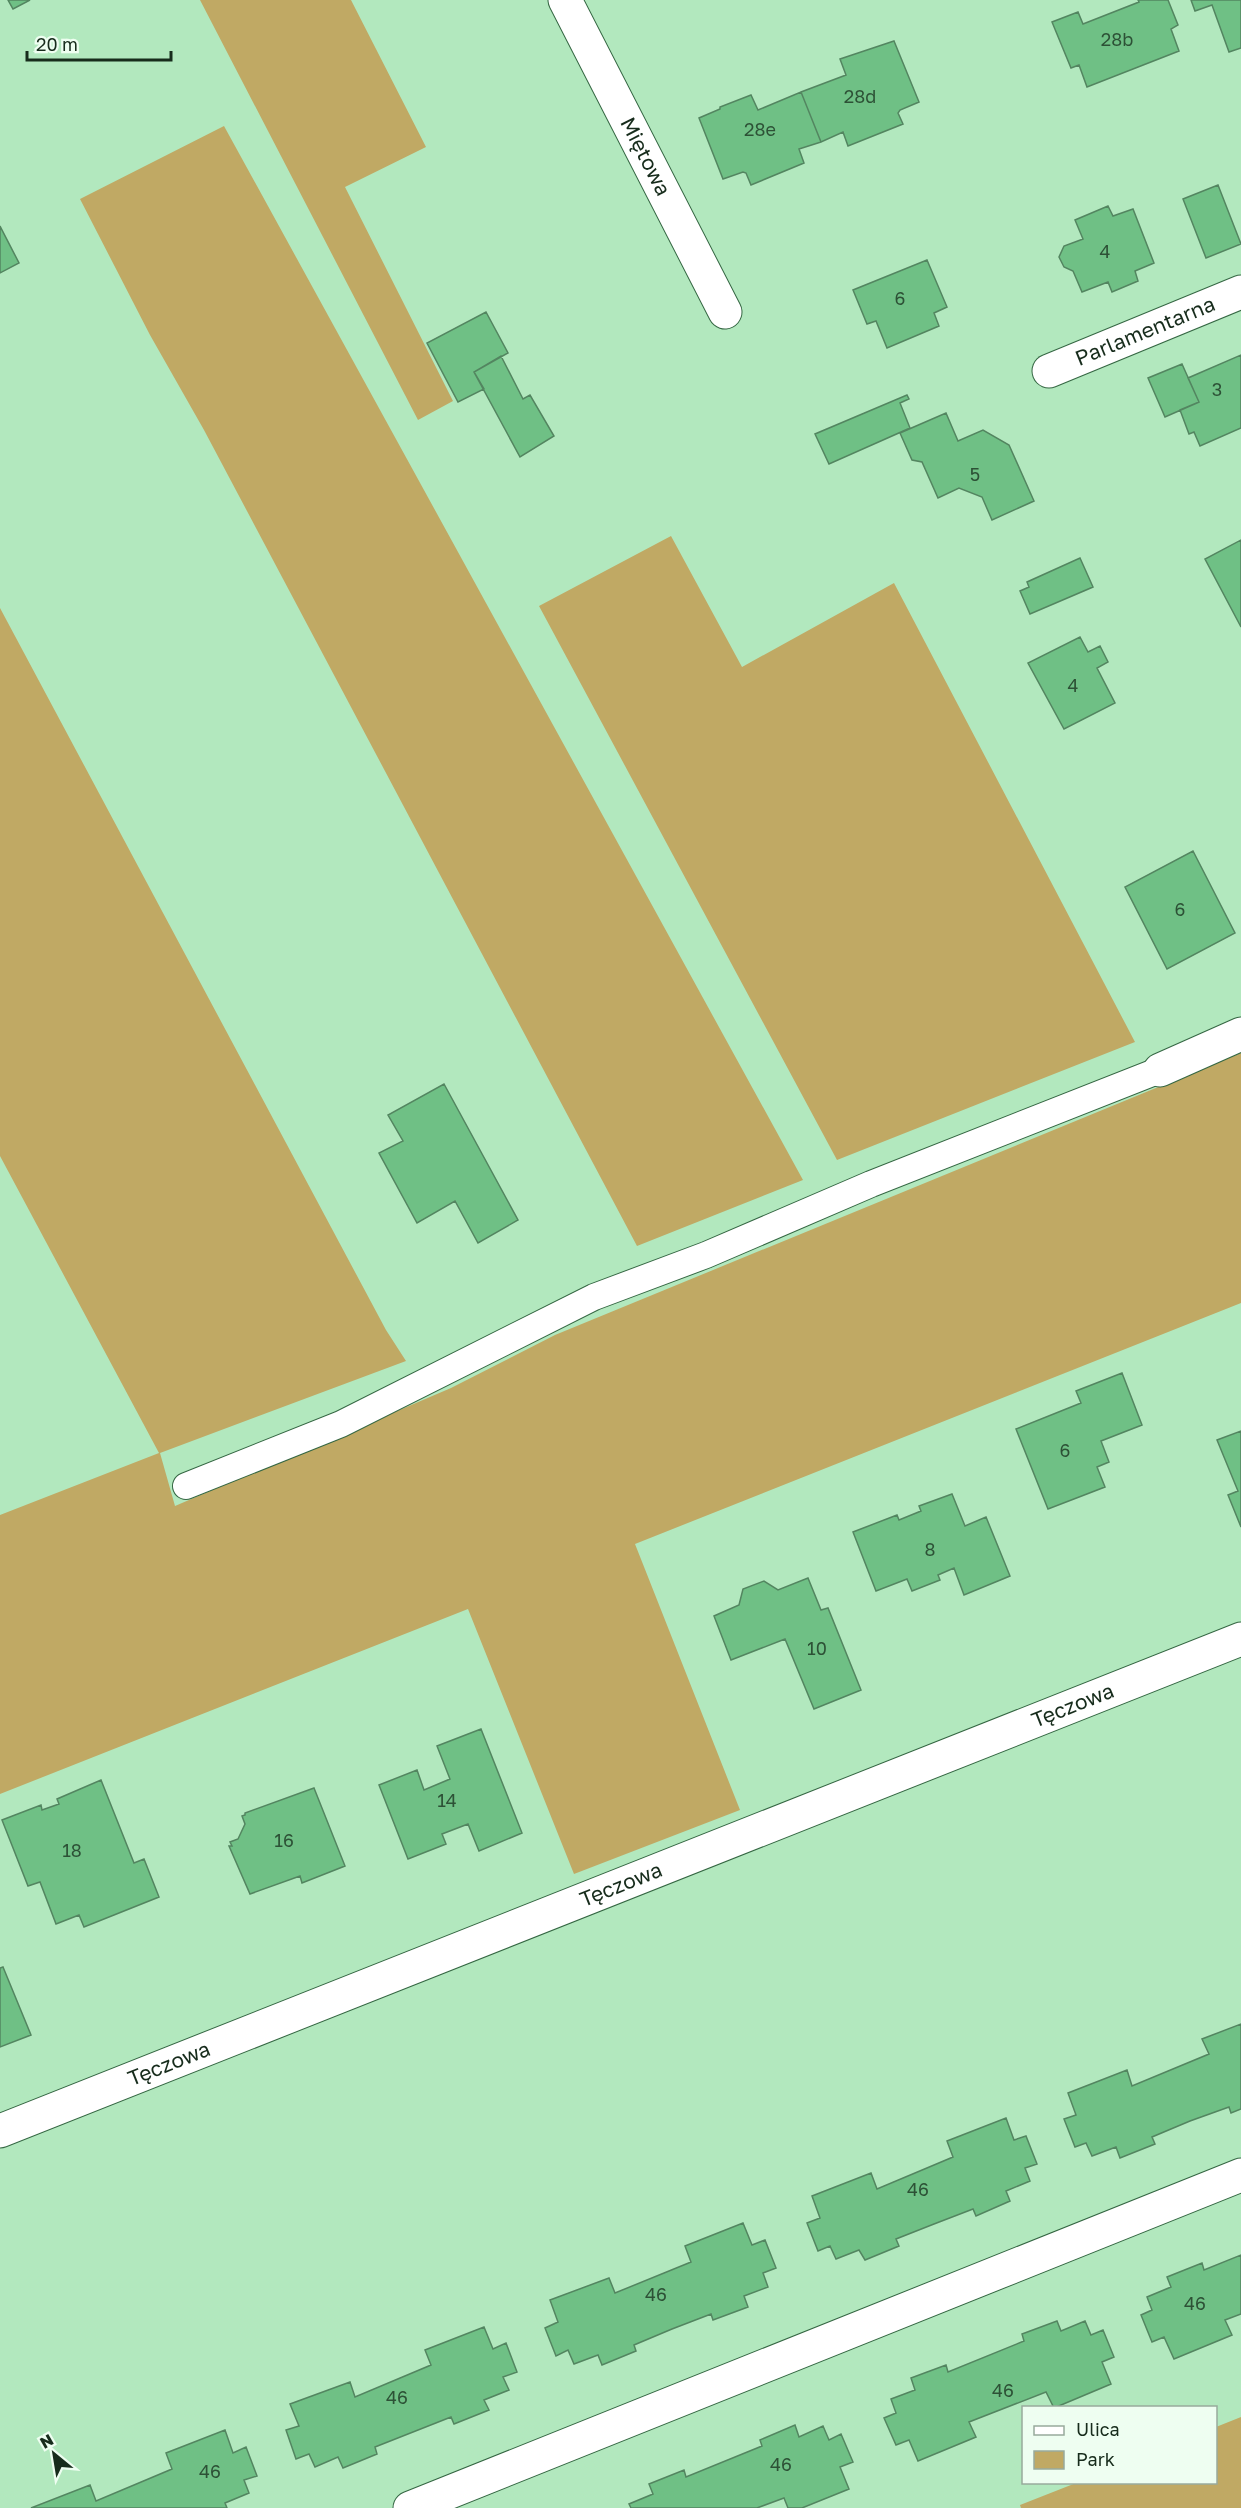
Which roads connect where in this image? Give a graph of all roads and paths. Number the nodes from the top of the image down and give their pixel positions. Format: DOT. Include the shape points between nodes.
graph roads {
  1 [pos="565,0"];
  2 [pos="1241,292"];
  3 [pos="725,312"];
  4 [pos="1049,371"];
  5 [pos="1241,1034"];
  6 [pos="1160,1070"];
  7 [pos="186,1486"];
  8 [pos="1241,1639"];
  9 [pos="0,2131"];
  10 [pos="1241,2175"];
  11 [pos="410,2508"];
  1 -- 3 [label="street, Miętowa"];
  2 -- 4 [label="street, Parlamentarna"];
  5 -- 6 [label="street"];
  6 -- 7 [label="lane" via="594,1297 341,1424"];
  8 -- 9 [label="street, Tęczowa"];
  10 -- 11 [label="street"];
}
